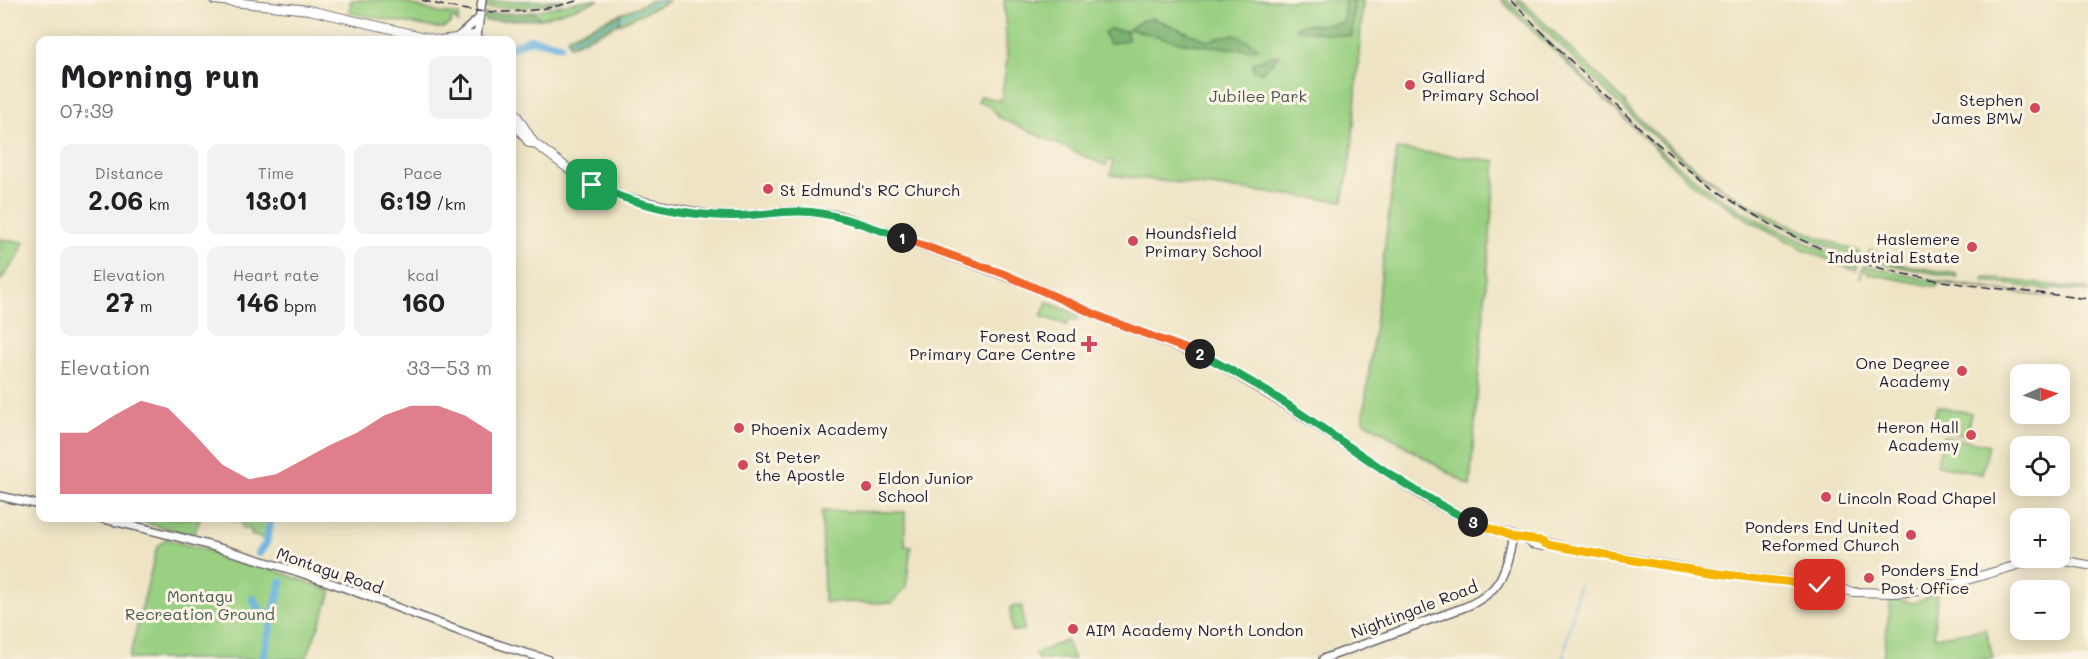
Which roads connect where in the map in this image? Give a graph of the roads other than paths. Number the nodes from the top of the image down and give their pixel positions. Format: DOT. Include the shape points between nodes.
graph roads {
  1 [pos="214,0"];
  2 [pos="482,0"];
  3 [pos="478,18"];
  4 [pos="422,36"];
  5 [pos="458,36"];
  6 [pos="479,36"];
  7 [pos="516,115"];
  8 [pos="516,125"];
  9 [pos="534,144"];
  10 [pos="0,496"];
  11 [pos="36,504"];
  12 [pos="116,522"];
  13 [pos="1513,537"];
  14 [pos="2070,562"];
  15 [pos="2088,565"];
  16 [pos="2010,567"];
  17 [pos="547,659"];
  18 [pos="1323,659"];
  1 -- 4 [label="main road" via="301,8"];
  2 -- 3 [label="main road"];
  3 -- 5 [label="main road"];
  3 -- 6 [label="main road"];
  7 -- 9 [label="main road"];
  8 -- 9 [label="main road"];
  9 -- 13 [label="main road" via="592,185 616,196 689,213 827,214 1004,274 1205,357 1268,393 1424,497 1477,525"];
  10 -- 11 [label="main road"];
  12 -- 17 [label="main road, Montagu Road" via="255,558 493,645"];
  13 -- 16 [label="main road" via="1532,544 1723,574 1848,589 1927,591"];
  13 -- 18 [label="main road, Nightingale Road" via="1501,579 1487,596"];
  14 -- 15 [label="main road"];
}
